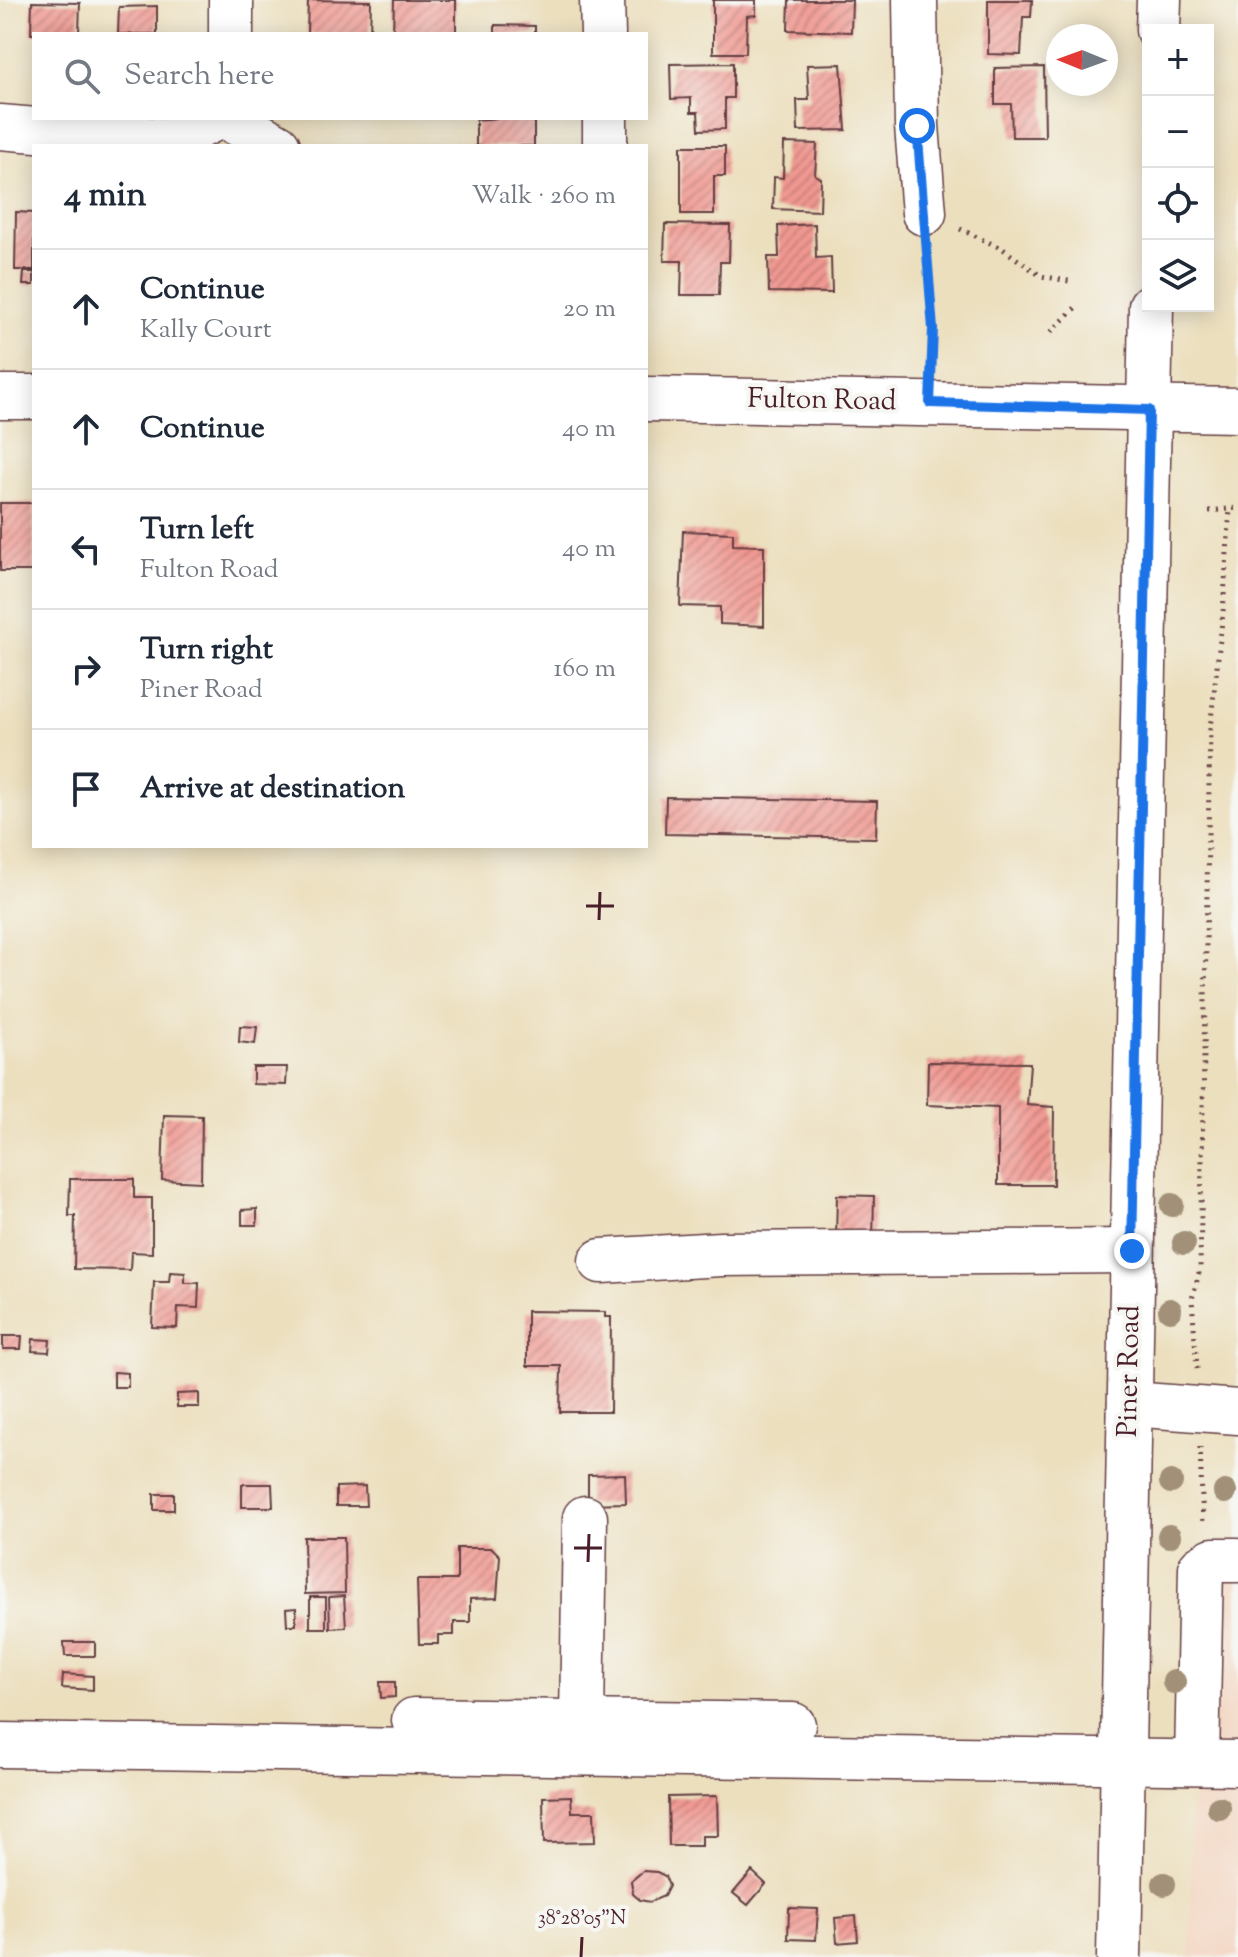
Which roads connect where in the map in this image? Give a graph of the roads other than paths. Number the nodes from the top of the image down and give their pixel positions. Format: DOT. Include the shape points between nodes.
graph roads {
  1 [pos="231,0"];
  2 [pos="602,0"];
  3 [pos="915,0"];
  4 [pos="1159,0"];
  5 [pos="1158,24"];
  6 [pos="231,32"];
  7 [pos="603,32"];
  8 [pos="210,120"];
  9 [pos="232,120"];
  10 [pos="605,120"];
  11 [pos="0,127"];
  12 [pos="274,144"];
  13 [pos="605,144"];
  14 [pos="924,213"];
  15 [pos="1151,312"];
  16 [pos="0,397"];
  17 [pos="32,397"];
  18 [pos="648,399"];
  19 [pos="1149,410"];
  20 [pos="1238,410"];
  21 [pos="1132,1251"];
  22 [pos="601,1261"];
  23 [pos="1130,1404"];
  24 [pos="1218,1410"];
  25 [pos="585,1518"];
  26 [pos="1220,1563"];
  27 [pos="0,1716"];
  28 [pos="582,1721"];
  29 [pos="0,1745"];
  30 [pos="1123,1745"];
  31 [pos="1218,1762"];
  32 [pos="1119,1957"];
  1 -- 6 [label="street"];
  2 -- 7 [label="street"];
  3 -- 14 [label="street"];
  4 -- 5 [label="street"];
  8 -- 11 [label="street" via="170,141"];
  9 -- 12 [label="street"];
  10 -- 13 [label="street"];
  15 -- 19 [label="street, Piner Road"];
  16 -- 17 [label="street"];
  18 -- 19 [label="street, Fulton Road"];
  19 -- 20 [label="street, Fulton Road"];
  19 -- 21 [label="street, Piner Road"];
  21 -- 22 [label="street" via="721,1254"];
  21 -- 23 [label="street, Piner Road"];
  23 -- 24 [label="street"];
  23 -- 30 [label="street, Piner Road"];
  25 -- 28 [label="street"];
  26 -- 31 [label="street"];
  27 -- 28 [label="street"];
  28 -- 30 [label="street"];
  29 -- 30 [label="street"];
  30 -- 31 [label="street"];
  30 -- 32 [label="street, Piner Road"];
}
